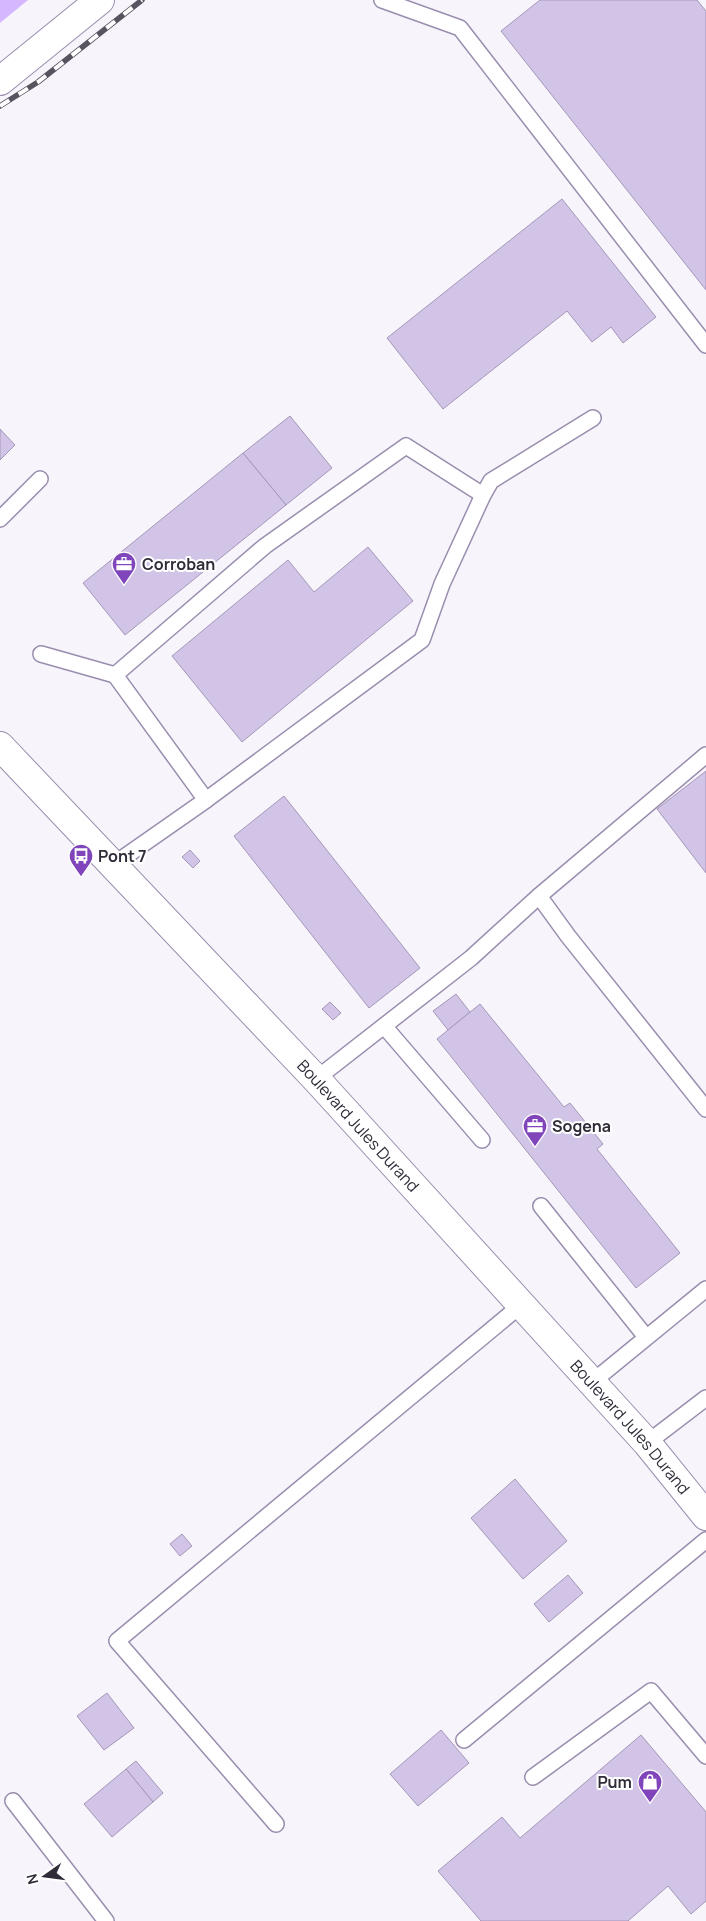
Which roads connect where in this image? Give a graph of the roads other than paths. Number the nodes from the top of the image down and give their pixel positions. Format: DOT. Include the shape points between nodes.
graph roads {
  1 [pos="100,0"];
  2 [pos="382,0"];
  3 [pos="0,81"];
  4 [pos="706,345"];
  5 [pos="593,418"];
  6 [pos="40,479"];
  7 [pos="483,495"];
  8 [pos="0,519"];
  9 [pos="40,654"];
  10 [pos="115,675"];
  11 [pos="0,746"];
  12 [pos="706,755"];
  13 [pos="206,800"];
  14 [pos="113,865"];
  15 [pos="539,896"];
  16 [pos="384,1026"];
  17 [pos="316,1079"];
  18 [pos="706,1109"];
  19 [pos="482,1140"];
  20 [pos="541,1206"];
  21 [pos="706,1289"];
  22 [pos="521,1305"];
  23 [pos="646,1337"];
  24 [pos="591,1383"];
  25 [pos="706,1398"];
  26 [pos="646,1443"];
  27 [pos="706,1516"];
  28 [pos="706,1540"];
  29 [pos="464,1740"];
  30 [pos="706,1756"];
  31 [pos="533,1777"];
  32 [pos="13,1801"];
  33 [pos="276,1824"];
  34 [pos="106,1921"];
  1 -- 3 [label="main road"];
  2 -- 4 [label="lane" via="460,28"];
  5 -- 7 [label="lane" via="491,482"];
  6 -- 8 [label="lane"];
  7 -- 10 [label="lane" via="406,446 265,546"];
  7 -- 13 [label="lane" via="442,584 422,640"];
  9 -- 10 [label="lane"];
  10 -- 13 [label="lane"];
  11 -- 14 [label="main road, Boulevard Jules Durand"];
  12 -- 15 [label="lane"];
  13 -- 14 [label="lane"];
  14 -- 17 [label="main road, Boulevard Jules Durand"];
  15 -- 16 [label="lane" via="470,958"];
  15 -- 18 [label="lane"];
  16 -- 17 [label="lane"];
  16 -- 19 [label="lane"];
  17 -- 22 [label="main road, Boulevard Jules Durand"];
  20 -- 23 [label="lane"];
  21 -- 23 [label="lane"];
  22 -- 24 [label="main road, Boulevard Jules Durand"];
  22 -- 33 [label="lane" via="117,1641"];
  23 -- 24 [label="lane"];
  24 -- 26 [label="main road, Boulevard Jules Durand"];
  25 -- 26 [label="lane"];
  26 -- 27 [label="main road, Boulevard Jules Durand"];
  28 -- 29 [label="lane"];
  30 -- 31 [label="lane" via="651,1691"];
  32 -- 34 [label="lane"];
}
